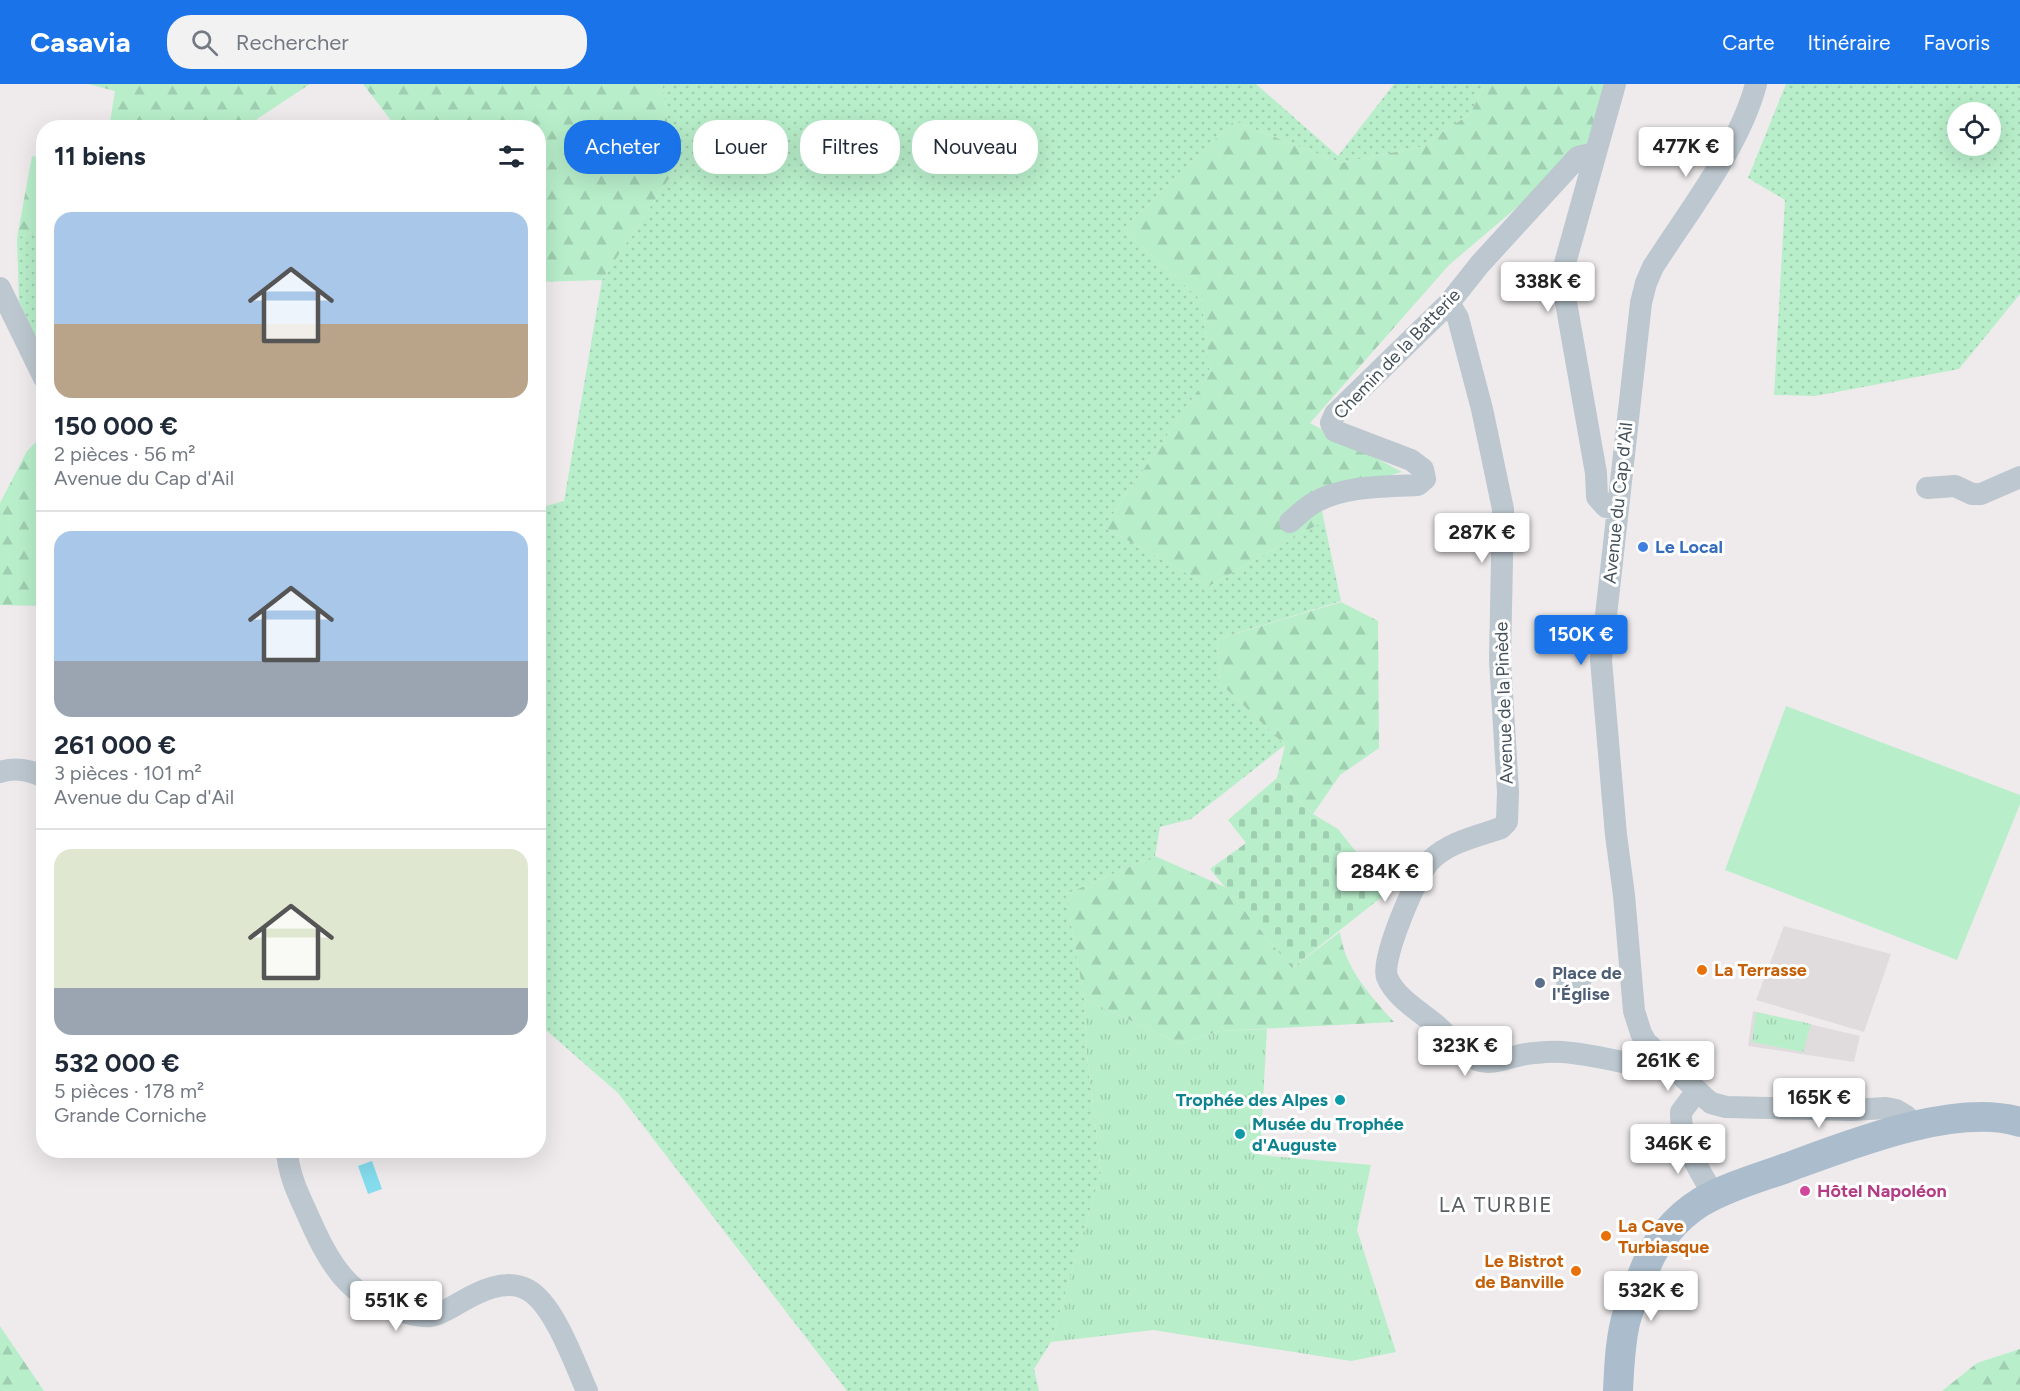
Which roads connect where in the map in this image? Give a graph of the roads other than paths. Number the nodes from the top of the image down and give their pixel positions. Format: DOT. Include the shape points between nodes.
graph roads {
  1 [pos="1615,84"];
  2 [pos="1756,84"];
  3 [pos="1595,153"];
  4 [pos="0,288"];
  5 [pos="1449,303"];
  6 [pos="36,362"];
  7 [pos="2020,477"];
  8 [pos="1927,488"];
  9 [pos="1617,509"];
  10 [pos="1290,522"];
  11 [pos="7,770"];
  12 [pos="36,773"];
  13 [pos="1666,1063"];
  14 [pos="1704,1097"];
  15 [pos="2020,1122"];
  16 [pos="1911,1127"];
  17 [pos="288,1158"];
  18 [pos="1713,1196"];
  19 [pos="587,1391"];
  20 [pos="1618,1391"];
  1 -- 3 [label="street"];
  2 -- 9 [label="street, Avenue du Cap d'Ail" via="1750,106 1727,152 1646,283"];
  3 -- 5 [label="street, Chemin de la Batterie" via="1578,157"];
  3 -- 9 [label="street" via="1564,267 1564,291 1596,473 1596,497 1606,507"];
  4 -- 6 [label="street"];
  5 -- 10 [label="street, Chemin de la Batterie" via="1335,414 1331,423 1335,431 1411,460 1423,468 1425,479 1418,485 1350,490 1324,498"];
  5 -- 13 [label="street, Avenue de la Pinède" via="1458,318 1482,409 1503,509 1500,660 1508,822 1430,860 1411,893 1386,961 1385,974 1403,998 1474,1059 1497,1061 1528,1053 1562,1052 1657,1068"];
  7 -- 8 [label="street" via="1981,494 1955,486"];
  9 -- 13 [label="street, Avenue du Cap d'Ail" via="1601,660 1616,835 1634,1011 1646,1042"];
  11 -- 12 [label="street"];
  13 -- 14 [label="street, Avenue du Cap d'Ail"];
  14 -- 16 [label="street" via="1726,1107 1886,1108 1905,1116"];
  14 -- 18 [label="street" via="1681,1112 1682,1125 1692,1157"];
  15 -- 16 [label="main road" via="1980,1116"];
  16 -- 18 [label="main road"];
  17 -- 19 [label="street" via="292,1177 324,1252 344,1278 373,1302 387,1309 431,1316 493,1287 526,1288 552,1316"];
  18 -- 20 [label="main road" via="1683,1215 1647,1263 1625,1322"];
}
